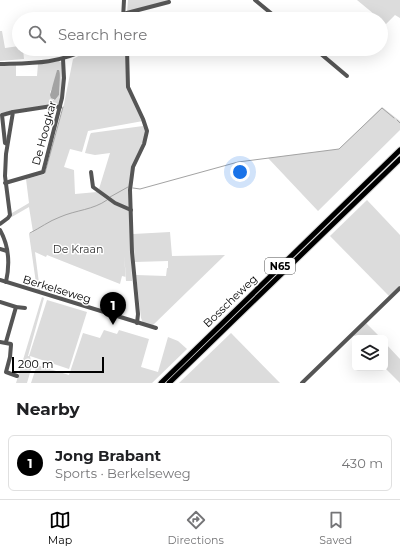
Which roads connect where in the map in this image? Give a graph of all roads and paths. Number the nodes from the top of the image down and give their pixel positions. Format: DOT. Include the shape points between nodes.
graph roads {
  1 [pos="124,0"];
  2 [pos="255,0"];
  3 [pos="169,2"];
  4 [pos="123,12"];
  5 [pos="136,12"];
  6 [pos="270,12"];
  7 [pos="70,56"];
  8 [pos="127,56"];
  9 [pos="323,56"];
  10 [pos="63,59"];
  11 [pos="0,64"];
  12 [pos="347,76"];
  13 [pos="60,107"];
  14 [pos="13,112"];
  15 [pos="7,144"];
  16 [pos="400,150"];
  17 [pos="400,159"];
  18 [pos="91,172"];
  19 [pos="6,182"];
  20 [pos="130,210"];
  21 [pos="0,224"];
  22 [pos="0,230"];
  23 [pos="0,249"];
  24 [pos="7,251"];
  25 [pos="0,280"];
  26 [pos="6,282"];
  27 [pos="400,288"];
  28 [pos="0,302"];
  29 [pos="16,307"];
  30 [pos="26,308"];
  31 [pos="137,323"];
  32 [pos="156,328"];
  33 [pos="0,342"];
  34 [pos="6,342"];
  35 [pos="17,376"];
  36 [pos="161,383"];
  37 [pos="169,383"];
  38 [pos="302,383"];
  1 -- 4 [label="street"];
  2 -- 6 [label="street"];
  3 -- 5 [label="street"];
  7 -- 10 [label="street"];
  8 -- 20 [label="street" via="128,87 147,130 132,171"];
  9 -- 12 [label="street"];
  10 -- 11 [label="street" via="38,63"];
  10 -- 13 [label="street, De Hoogkar" via="64,86"];
  13 -- 14 [label="street"];
  13 -- 19 [label="street, De Hoogkar" via="43,172"];
  14 -- 15 [label="street"];
  14 -- 15 [label="street" via="2,115"];
  15 -- 19 [label="street"];
  16 -- 36 [label="main road, Bosscheweg / N65"];
  17 -- 37 [label="main road, Bosscheweg / N65"];
  18 -- 20 [label="street" via="93,187"];
  19 -- 21 [label="street" via="10,215"];
  20 -- 31 [label="street"];
  22 -- 24 [label="street"];
  23 -- 24 [label="street"];
  24 -- 26 [label="street" via="9,265"];
  25 -- 26 [label="street, Berkelseweg"];
  26 -- 31 [label="street, Berkelseweg"];
  27 -- 38 [label="street"];
  28 -- 29 [label="street"];
  29 -- 30 [label="street"];
  29 -- 34 [label="street"];
  31 -- 32 [label="street, Berkelseweg"];
  33 -- 34 [label="street"];
  34 -- 35 [label="street" via="12,347 6,372"];
}
